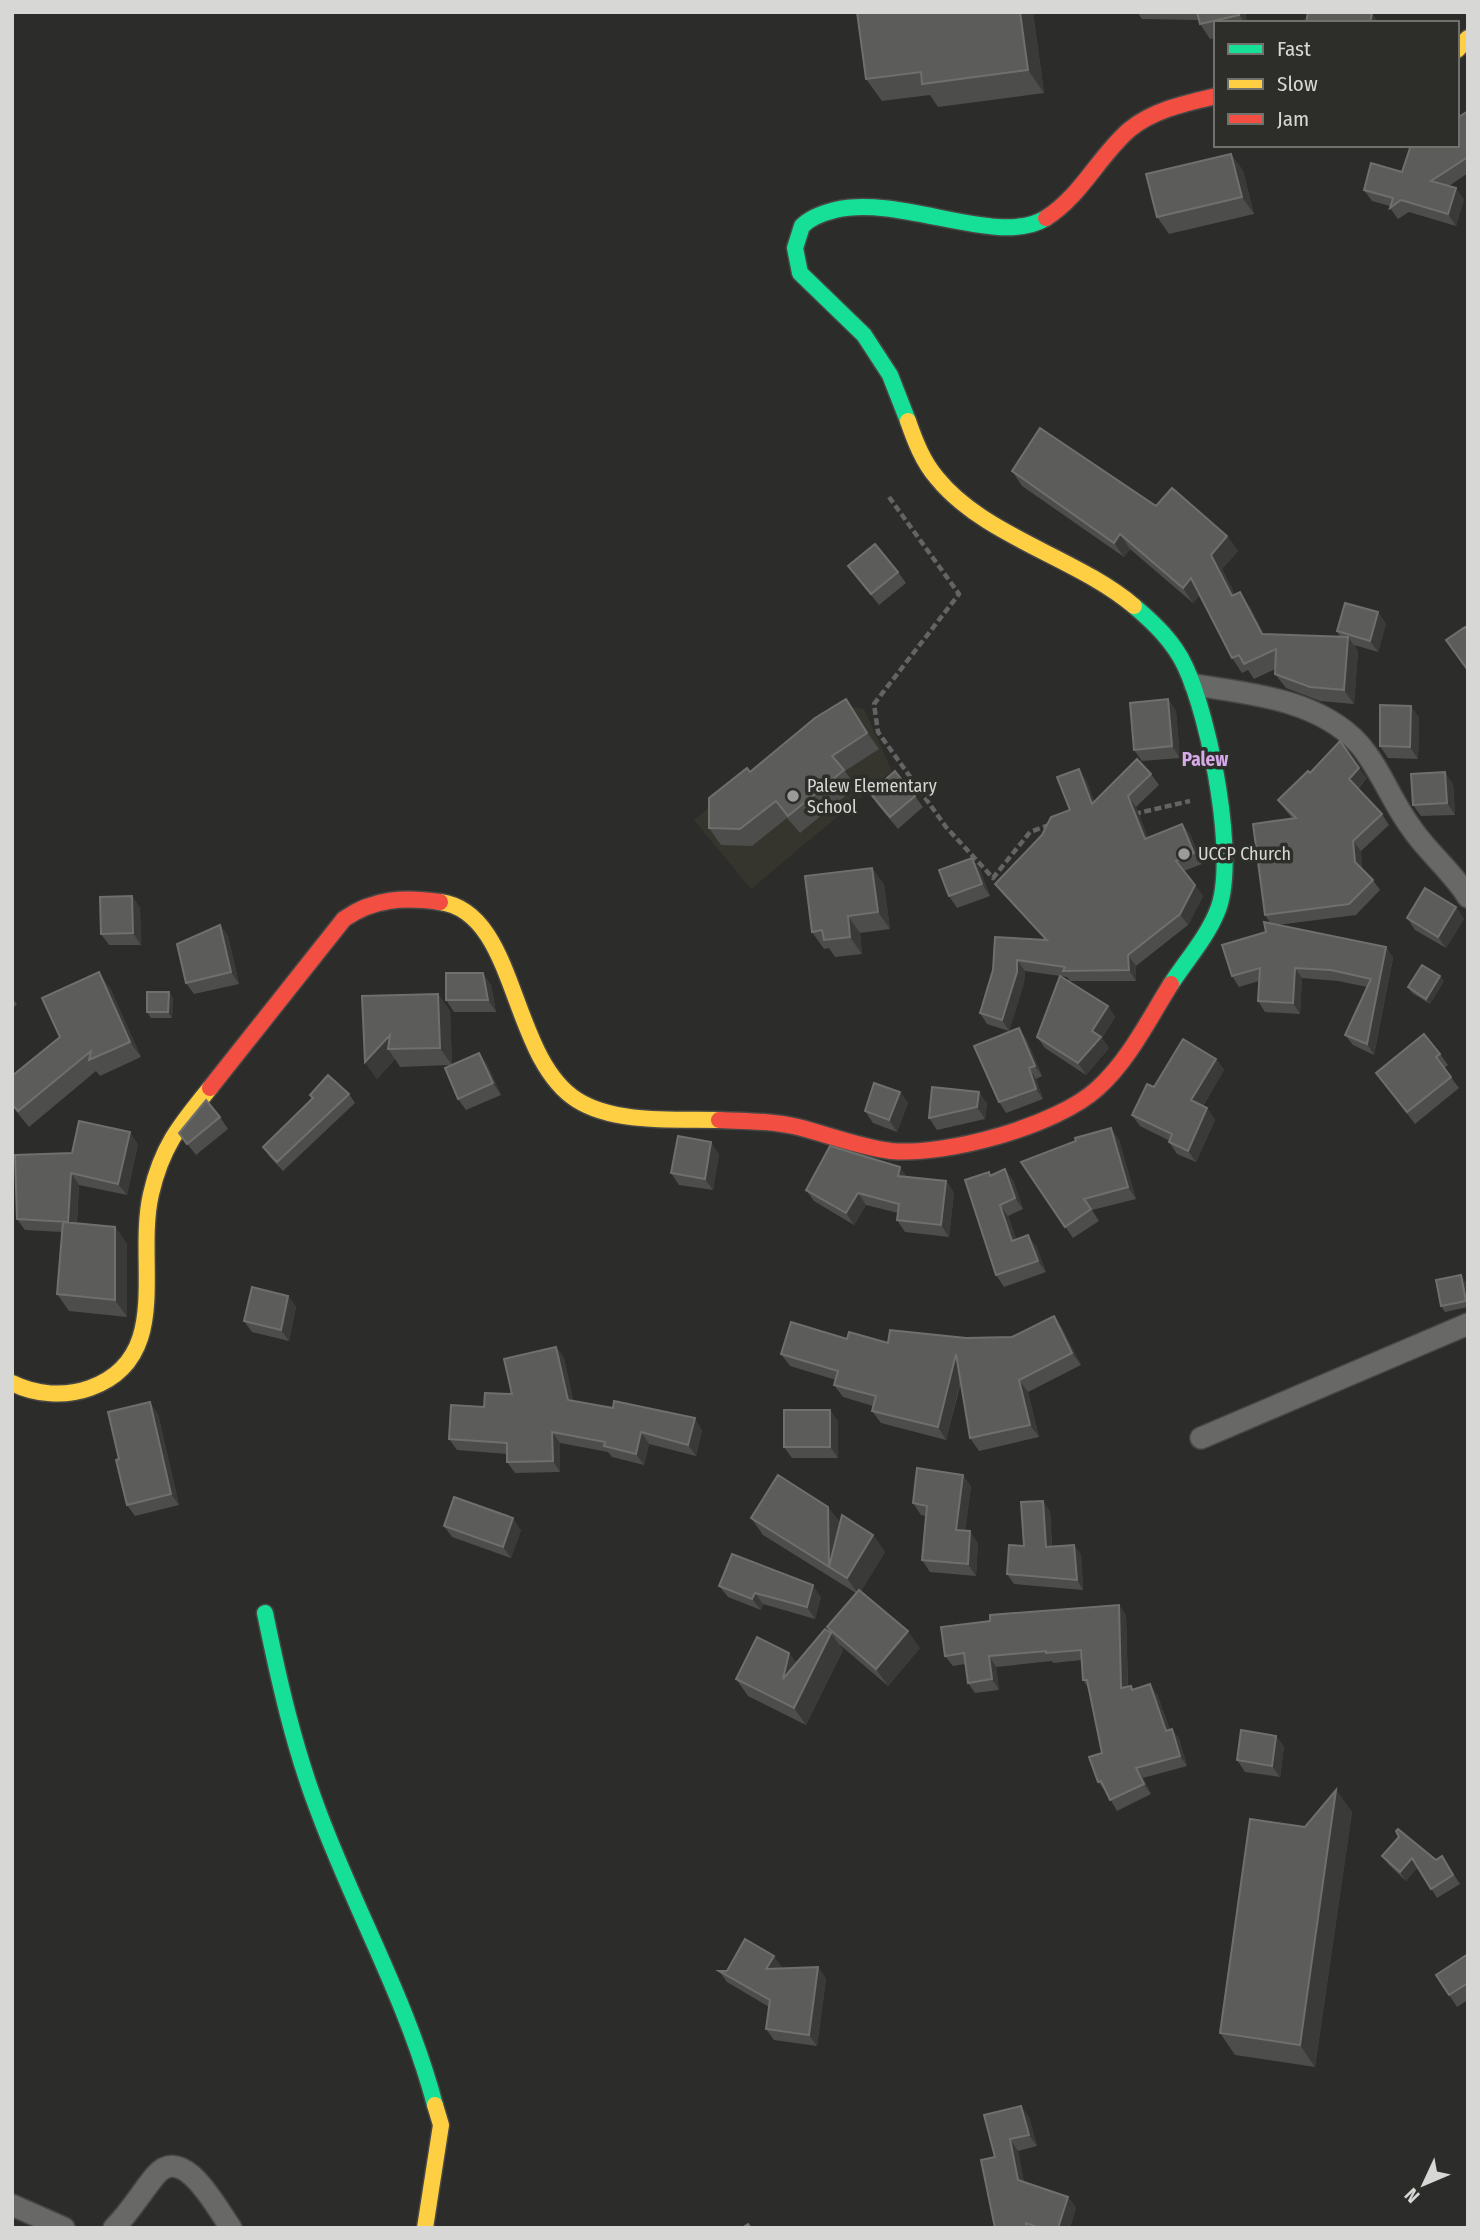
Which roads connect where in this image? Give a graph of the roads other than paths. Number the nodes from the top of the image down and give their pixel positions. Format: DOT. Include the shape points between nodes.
graph roads {
  1 [pos="1214,96"];
  2 [pos="1195,685"];
  3 [pos="1468,897"];
  4 [pos="1468,1324"];
  5 [pos="12,1383"];
  6 [pos="1202,1438"];
  7 [pos="265,1613"];
  8 [pos="12,2205"];
  9 [pos="64,2228"];
  10 [pos="114,2228"];
  11 [pos="231,2228"];
  12 [pos="425,2228"];
  1 -- 2 [label="main road" via="1178,105 1130,129 1067,199 1039,222 1006,228 896,206 855,206 823,212 803,225 793,263 805,282 856,324 880,357 927,464 944,486 973,509 1111,590 1150,619 1174,646"];
  2 -- 3 [label="street" via="1277,699 1345,730 1378,770 1414,833"];
  2 -- 5 [label="main road" via="1225,842 1227,868 1217,913 1117,1069 1085,1099 1055,1114 947,1149 918,1153 894,1152 769,1122 612,1112 576,1100 546,1071 500,955 485,927 469,911 437,897 382,899 344,919 171,1136 147,1218 142,1344 126,1372 94,1389 67,1395"];
  4 -- 6 [label="street"];
  7 -- 12 [label="main road" via="284,1708 319,1814 419,2048 441,2125"];
  8 -- 9 [label="street"];
  10 -- 11 [label="street" via="157,2174 175,2164 188,2170"];
}
